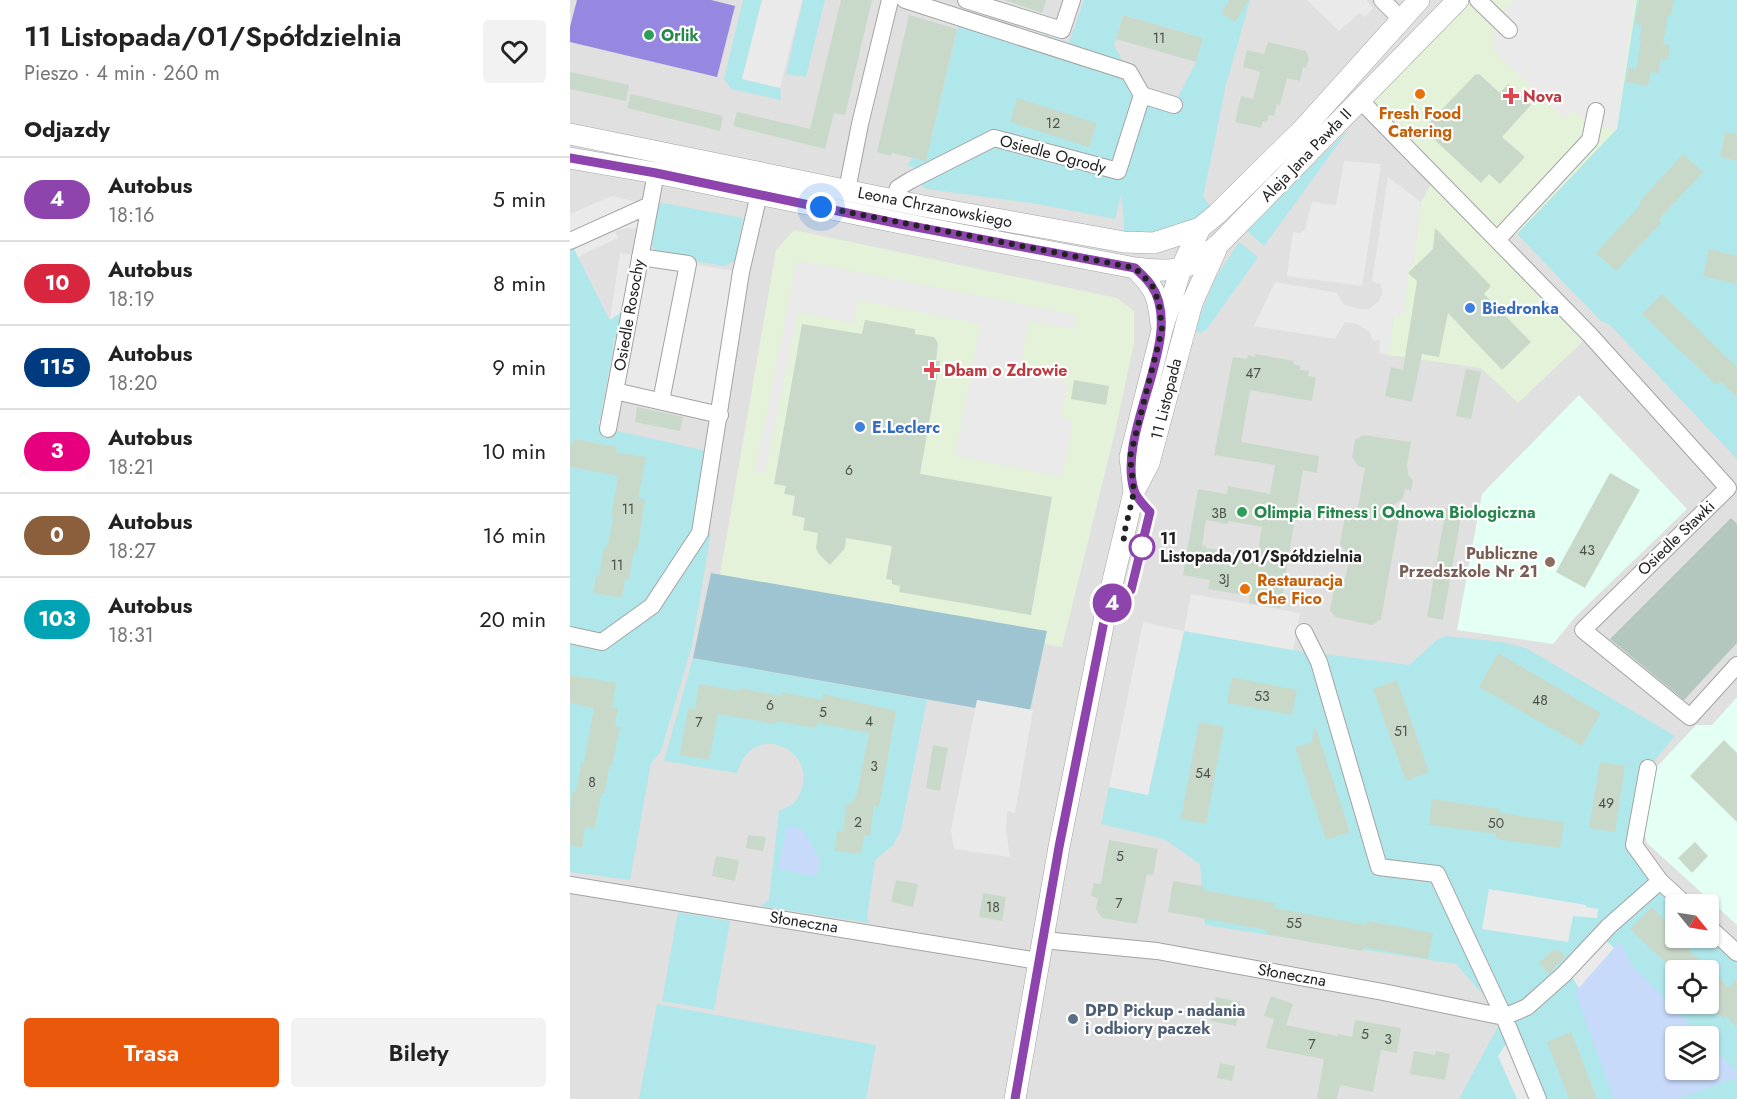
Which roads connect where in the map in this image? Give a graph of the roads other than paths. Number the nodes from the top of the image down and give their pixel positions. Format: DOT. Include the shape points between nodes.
graph roads {
  1 [pos="890,0"];
  2 [pos="905,0"];
  3 [pos="966,0"];
  4 [pos="1072,0"];
  5 [pos="1382,0"];
  6 [pos="1419,0"];
  7 [pos="1458,0"];
  8 [pos="1478,0"];
  9 [pos="1401,19"];
  10 [pos="1509,30"];
  11 [pos="1420,39"];
  12 [pos="1344,83"];
  13 [pos="1142,95"];
  14 [pos="1360,100"];
  15 [pos="1174,105"];
  16 [pos="1596,111"];
  17 [pos="570,134"];
  18 [pos="661,151"];
  19 [pos="570,158"];
  20 [pos="656,173"];
  21 [pos="763,174"];
  22 [pos="847,190"];
  23 [pos="759,195"];
  24 [pos="894,199"];
  25 [pos="650,204"];
  26 [pos="1200,228"];
  27 [pos="1497,240"];
  28 [pos="570,241"];
  29 [pos="1124,242"];
  30 [pos="1154,243"];
  31 [pos="1218,245"];
  32 [pos="640,257"];
  33 [pos="1135,268"];
  34 [pos="1180,269"];
  35 [pos="1192,303"];
  36 [pos="1162,330"];
  37 [pos="615,391"];
  38 [pos="661,401"];
  39 [pos="720,415"];
  40 [pos="608,429"];
  41 [pos="1134,492"];
  42 [pos="1304,632"];
  43 [pos="570,635"];
  44 [pos="1737,665"];
  45 [pos="1648,768"];
  46 [pos="1660,882"];
  47 [pos="570,885"];
  48 [pos="1674,894"];
  49 [pos="1719,936"];
  50 [pos="1043,940"];
  51 [pos="1737,953"];
  52 [pos="1038,961"];
  53 [pos="1504,1017"];
  54 [pos="1015,1099"];
  55 [pos="1538,1099"];
  1 -- 22 [label="street"];
  2 -- 13 [label="street" via="1129,72"];
  3 -- 4 [label="street" via="1062,30"];
  5 -- 9 [label="street"];
  6 -- 9 [label="street, Aleja Jana Pawła II"];
  7 -- 11 [label="street, Aleja Jana Pawła II"];
  8 -- 10 [label="street"];
  9 -- 11 [label="street"];
  9 -- 12 [label="street, Aleja Jana Pawła II"];
  11 -- 14 [label="street, Aleja Jana Pawła II"];
  12 -- 14 [label="street"];
  12 -- 26 [label="street, Aleja Jana Pawła II"];
  13 -- 15 [label="street"];
  13 -- 24 [label="street, Osiedle Ogrody" via="1118,171 994,138 898,188"];
  14 -- 27 [label="street, Osiedle Stawki"];
  14 -- 31 [label="street, Aleja Jana Pawła II"];
  16 -- 27 [label="street" via="1590,140"];
  17 -- 18 [label="street, Leona Chrzanowskiego"];
  18 -- 20 [label="street"];
  18 -- 21 [label="street, Leona Chrzanowskiego"];
  19 -- 20 [label="street, Leona Chrzanowskiego"];
  20 -- 23 [label="street, Leona Chrzanowskiego"];
  20 -- 25 [label="street, Osiedle Rosochy"];
  21 -- 22 [label="street, Leona Chrzanowskiego"];
  21 -- 23 [label="street"];
  22 -- 24 [label="street, Leona Chrzanowskiego"];
  23 -- 33 [label="street, Leona Chrzanowskiego"];
  23 -- 39 [label="street" via="741,272"];
  24 -- 29 [label="street, Leona Chrzanowskiego"];
  25 -- 28 [label="street"];
  25 -- 32 [label="street, Osiedle Rosochy"];
  26 -- 30 [label="street, Aleja Jana Pawła II"];
  26 -- 34 [label="street, Aleja Jana Pawła II"];
  27 -- 44 [label="street, Osiedle Stawki" via="1590,335 1728,488 1583,630 1690,717"];
  29 -- 30 [label="street, Aleja Jana Pawła II"];
  30 -- 34 [label="street" via="1168,252"];
  31 -- 34 [label="street, Aleja Jana Pawła II" via="1198,263"];
  31 -- 35 [label="street, 11 Listopada"];
  32 -- 37 [label="street, Osiedle Rosochy"];
  32 -- 38 [label="street" via="688,264"];
  33 -- 34 [label="street, Leona Chrzanowskiego"];
  33 -- 36 [label="street" via="1152,285"];
  34 -- 35 [label="street"];
  34 -- 36 [label="street, 11 Listopada"];
  35 -- 41 [label="street, 11 Listopada" via="1149,463"];
  36 -- 41 [label="street, 11 Listopada" via="1130,457"];
  37 -- 38 [label="street, Osiedle Rosochy"];
  37 -- 40 [label="street"];
  38 -- 39 [label="street, Osiedle Rosochy"];
  39 -- 43 [label="street" via="700,533 678,569 652,606 602,642"];
  41 -- 50 [label="street, 11 Listopada" via="1089,690"];
  42 -- 53 [label="street" via="1319,662 1380,867 1437,874"];
  45 -- 46 [label="street" via="1634,844"];
  46 -- 48 [label="street"];
  46 -- 53 [label="street" via="1527,1007"];
  47 -- 52 [label="street, Słoneczna"];
  49 -- 51 [label="street"];
  50 -- 52 [label="street, 11 Listopada"];
  50 -- 53 [label="street, Słoneczna" via="1157,951"];
  52 -- 54 [label="street, 11 Listopada"];
  53 -- 55 [label="street"];
}
